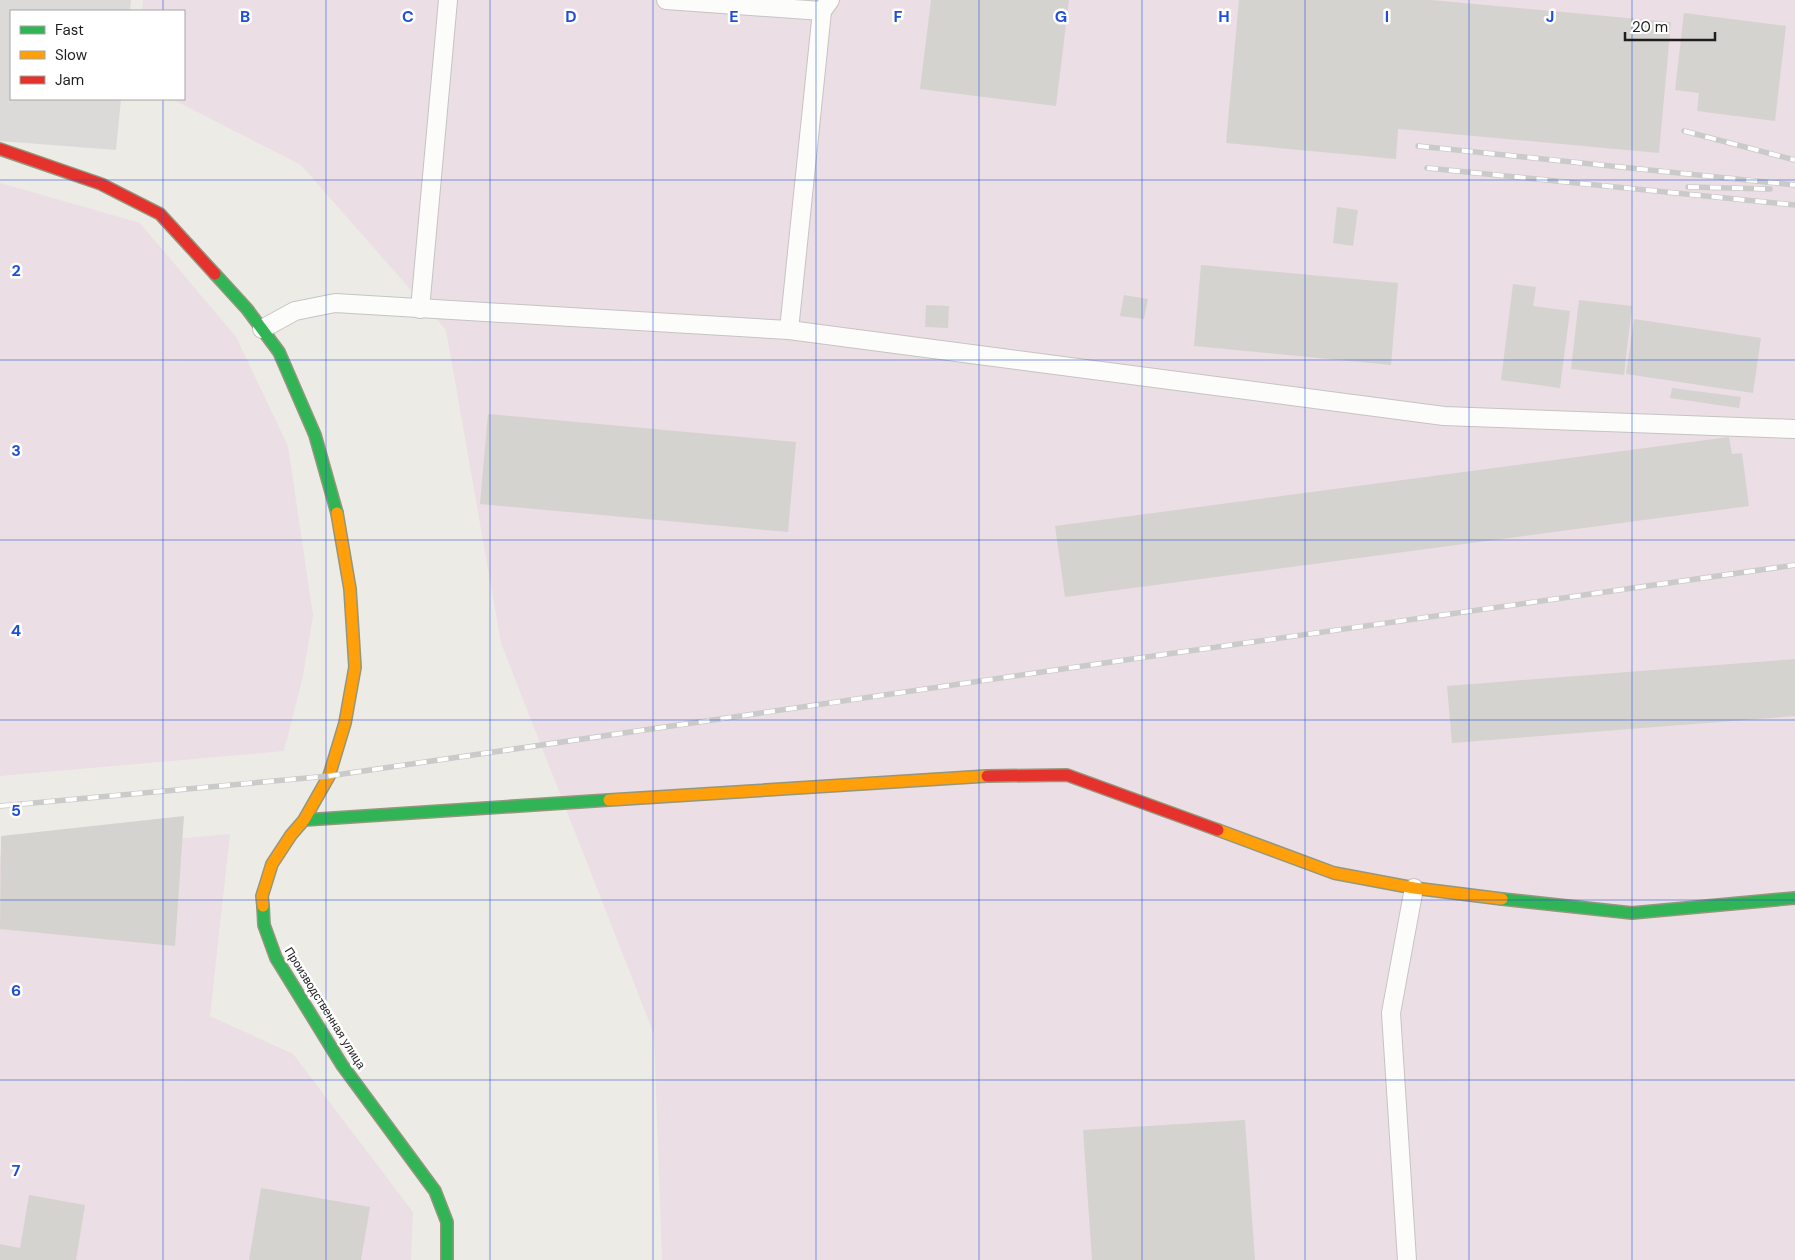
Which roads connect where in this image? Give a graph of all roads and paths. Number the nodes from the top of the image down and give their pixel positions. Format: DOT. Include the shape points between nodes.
graph roads {
  1 [pos="448,0"];
  2 [pos="666,0"];
  3 [pos="826,6"];
  4 [pos="0,149"];
  5 [pos="420,308"];
  6 [pos="262,329"];
  7 [pos="789,330"];
  8 [pos="1795,429"];
  9 [pos="304,820"];
  10 [pos="1414,888"];
  11 [pos="1795,898"];
  12 [pos="447,1260"];
  13 [pos="1407,1260"];
  1 -- 5 [label="lane"];
  2 -- 3 [label="lane"];
  3 -- 7 [label="lane"];
  4 -- 6 [label="street, Производственная улица" via="101,184 160,214"];
  5 -- 6 [label="lane" via="335,303 295,311"];
  5 -- 7 [label="lane"];
  6 -- 9 [label="street, Производственная улица" via="279,352 315,434 339,520 350,590 355,667 345,723 329,776"];
  7 -- 8 [label="lane" via="1444,416"];
  9 -- 10 [label="street" via="978,776 1067,775 1334,873"];
  9 -- 12 [label="street, Производственная улица" via="272,864 262,896 264,925 276,958 342,1064 435,1191 447,1222"];
  10 -- 11 [label="street" via="1530,904 1632,913"];
  10 -- 13 [label="lane" via="1391,1013"];
}
